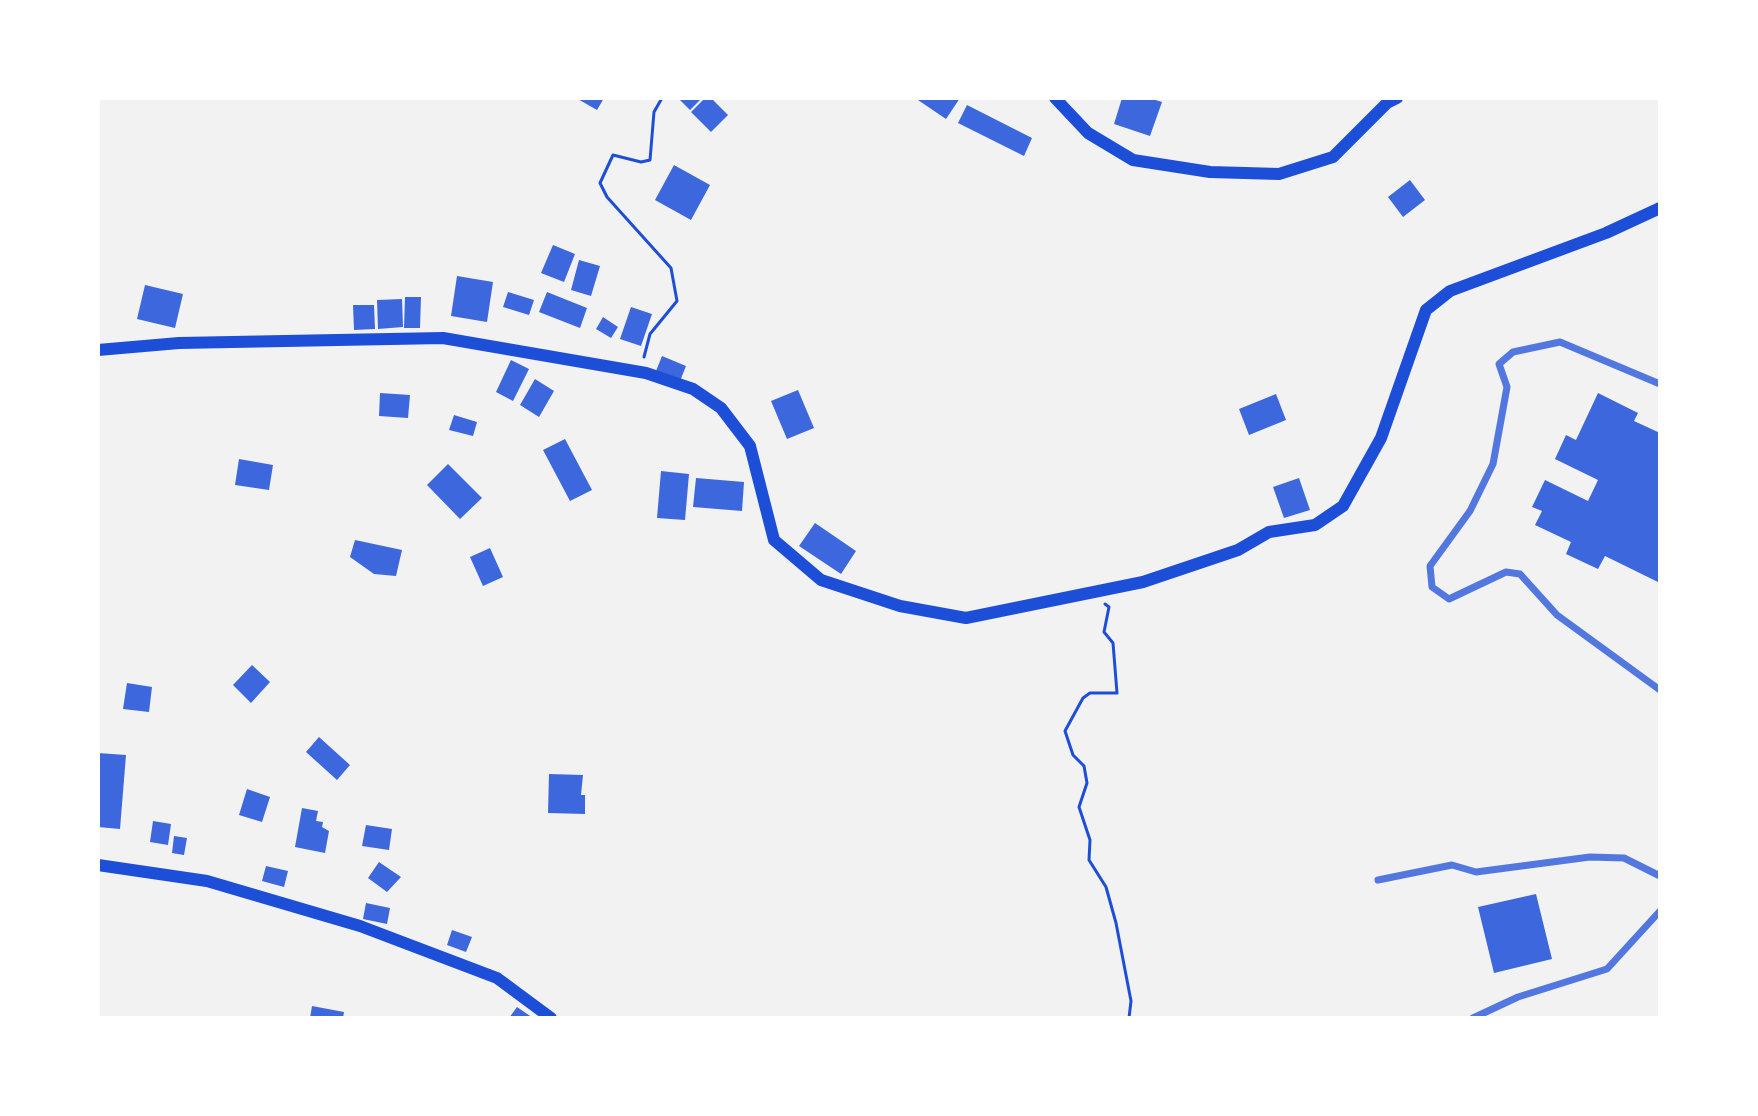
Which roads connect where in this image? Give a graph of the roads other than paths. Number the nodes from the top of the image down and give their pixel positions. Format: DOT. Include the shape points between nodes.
graph roads {
  1 [pos="1055,98"];
  2 [pos="1397,98"];
  3 [pos="1660,208"];
  4 [pos="98,350"];
  5 [pos="1660,384"];
  6 [pos="1660,690"];
  7 [pos="98,865"];
  8 [pos="1660,876"];
  9 [pos="1378,880"];
  10 [pos="1660,911"];
  11 [pos="551,1018"];
  12 [pos="1473,1018"];
  1 -- 2 [label="highway" via="1088,133 1133,160 1210,172 1279,174 1333,157"];
  3 -- 4 [label="highway" via="1450,291 1426,310 1381,438 1343,506 1315,525 1269,532 1238,550 1143,582 966,618 900,606 821,580 774,540 750,446 721,408 693,389 646,373 443,338 179,343"];
  5 -- 6 [label="street" via="1560,342 1513,352 1499,364 1507,387 1493,464 1470,511 1430,566 1432,587 1449,599 1506,572 1520,574 1557,615"];
  7 -- 11 [label="highway" via="207,881 360,926 497,978"];
  8 -- 9 [label="street" via="1624,858 1590,857 1476,872 1452,865"];
  10 -- 12 [label="street" via="1607,969 1518,997"];
}
